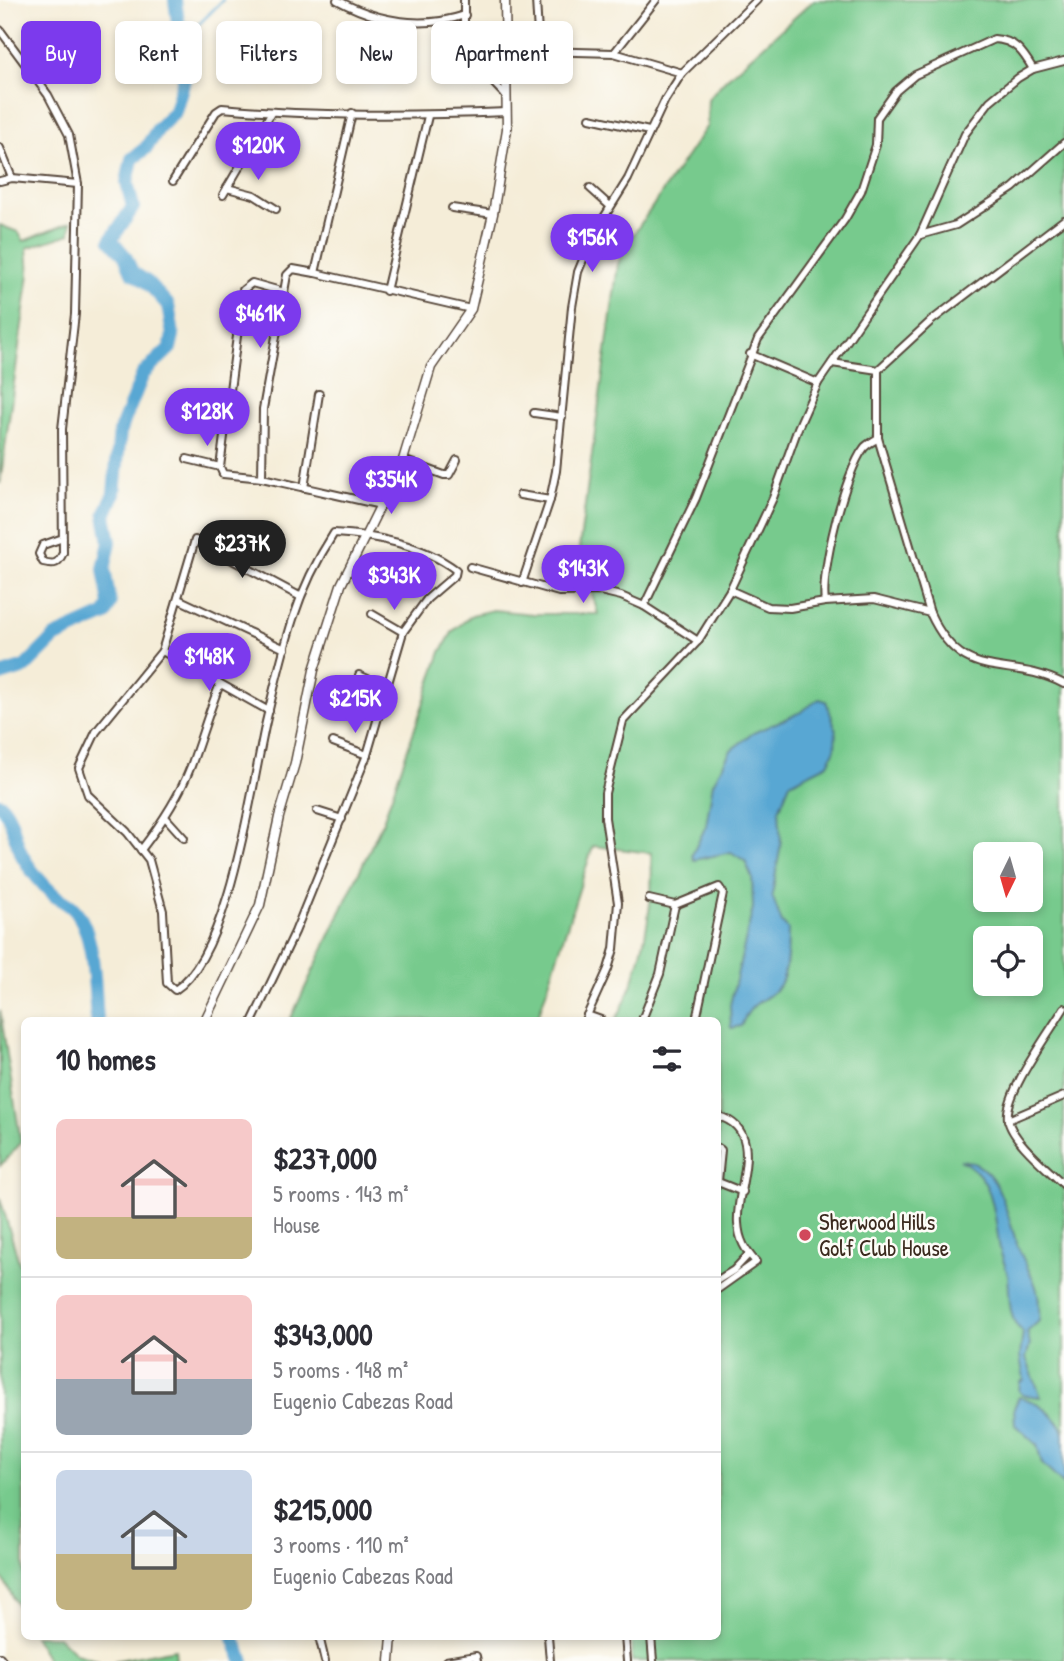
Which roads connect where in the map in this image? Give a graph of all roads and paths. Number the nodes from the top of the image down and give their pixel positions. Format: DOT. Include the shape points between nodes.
graph roads {
  1 [pos="337,0"];
  2 [pos="464,0"];
  3 [pos="505,0"];
  4 [pos="536,0"];
  5 [pos="656,0"];
  6 [pos="757,0"];
  7 [pos="464,15"];
  8 [pos="464,21"];
  9 [pos="0,30"];
  10 [pos="614,53"];
  11 [pos="1064,61"];
  12 [pos="1033,69"];
  13 [pos="682,73"];
  14 [pos="495,84"];
  15 [pos="506,96"];
  16 [pos="271,113"];
  17 [pos="352,113"];
  18 [pos="507,113"];
  19 [pos="428,116"];
  20 [pos="590,118"];
  21 [pos="649,131"];
  22 [pos="1064,143"];
  23 [pos="0,148"];
  24 [pos="12,178"];
  25 [pos="0,181"];
  26 [pos="173,181"];
  27 [pos="78,184"];
  28 [pos="227,188"];
  29 [pos="590,188"];
  30 [pos="223,195"];
  31 [pos="610,206"];
  32 [pos="452,208"];
  33 [pos="276,209"];
  34 [pos="494,214"];
  35 [pos="1064,220"];
  36 [pos="920,235"];
  37 [pos="315,273"];
  38 [pos="386,291"];
  39 [pos="284,292"];
  40 [pos="471,309"];
  41 [pos="240,311"];
  42 [pos="280,316"];
  43 [pos="750,354"];
  44 [pos="832,363"];
  45 [pos="878,370"];
  46 [pos="818,383"];
  47 [pos="319,394"];
  48 [pos="534,413"];
  49 [pos="562,417"];
  50 [pos="878,438"];
  51 [pos="187,459"];
  52 [pos="402,460"];
  53 [pos="457,460"];
  54 [pos="220,467"];
  55 [pos="262,478"];
  56 [pos="304,488"];
  57 [pos="520,495"];
  58 [pos="550,500"];
  59 [pos="381,505"];
  60 [pos="365,535"];
  61 [pos="63,538"];
  62 [pos="470,567"];
  63 [pos="522,583"];
  64 [pos="730,590"];
  65 [pos="301,597"];
  66 [pos="178,598"];
  67 [pos="825,602"];
  68 [pos="644,606"];
  69 [pos="930,613"];
  70 [pos="372,614"];
  71 [pos="403,632"];
  72 [pos="698,641"];
  73 [pos="285,649"];
  74 [pos="162,651"];
  75 [pos="359,675"];
  76 [pos="220,684"];
  77 [pos="1064,684"];
  78 [pos="386,687"];
  79 [pos="269,711"];
  80 [pos="333,742"];
  81 [pos="367,754"];
  82 [pos="317,811"];
  83 [pos="166,818"];
  84 [pos="342,819"];
  85 [pos="184,838"];
  86 [pos="141,850"];
  87 [pos="649,899"];
  88 [pos="675,905"];
  89 [pos="1064,1008"];
  90 [pos="206,1017"];
  91 [pos="254,1017"];
  92 [pos="586,1017"];
  93 [pos="643,1017"];
  94 [pos="697,1017"];
  95 [pos="1064,1096"];
  96 [pos="721,1117"];
  97 [pos="1008,1120"];
  98 [pos="721,1182"];
  99 [pos="1064,1185"];
  100 [pos="743,1192"];
  101 [pos="750,1254"];
  102 [pos="721,1278"];
  103 [pos="721,1287"];
  104 [pos="320,1640"];
  105 [pos="392,1640"];
  106 [pos="548,1640"];
  107 [pos="625,1640"];
  108 [pos="651,1640"];
  109 [pos="325,1661"];
  110 [pos="390,1661"];
  111 [pos="446,1661"];
  112 [pos="477,1661"];
  113 [pos="550,1661"];
  114 [pos="627,1661"];
  115 [pos="653,1661"];
  1 -- 7 [label="street" via="385,20 414,24 442,23"];
  2 -- 7 [label="street"];
  3 -- 15 [label="street"];
  4 -- 10 [label="street" via="539,51"];
  5 -- 10 [label="street"];
  6 -- 13 [label="street"];
  7 -- 8 [label="street"];
  9 -- 27 [label="street" via="48,95 69,135"];
  10 -- 13 [label="street"];
  11 -- 12 [label="street"];
  12 -- 36 [label="street" via="990,101 965,134"];
  12 -- 43 [label="street" via="1018,46 995,39 930,66 896,91 877,118 876,145 861,191"];
  13 -- 21 [label="street"];
  14 -- 15 [label="street"];
  15 -- 18 [label="street"];
  16 -- 17 [label="street"];
  16 -- 26 [label="street" via="222,108 216,112"];
  16 -- 28 [label="street"];
  17 -- 19 [label="street"];
  17 -- 37 [label="street"];
  18 -- 19 [label="street"];
  18 -- 34 [label="street"];
  19 -- 38 [label="street"];
  20 -- 21 [label="street"];
  21 -- 31 [label="street" via="628,179"];
  22 -- 36 [label="street" via="1013,188 956,225"];
  23 -- 24 [label="street"];
  24 -- 25 [label="street"];
  24 -- 27 [label="street"];
  27 -- 61 [label="street" via="75,314 62,429"];
  28 -- 30 [label="street"];
  28 -- 33 [label="street" via="254,195"];
  29 -- 31 [label="street"];
  31 -- 49 [label="street" via="578,272"];
  32 -- 34 [label="street"];
  34 -- 40 [label="street"];
  35 -- 45 [label="street" via="931,321"];
  36 -- 44 [label="street"];
  37 -- 38 [label="street"];
  37 -- 39 [label="street" via="289,271"];
  38 -- 40 [label="street"];
  39 -- 41 [label="street" via="249,283 243,290"];
  39 -- 42 [label="street"];
  40 -- 52 [label="street" via="431,368"];
  41 -- 42 [label="street"];
  41 -- 54 [label="street"];
  42 -- 55 [label="street" via="263,409"];
  43 -- 46 [label="street"];
  43 -- 68 [label="street" via="696,498"];
  44 -- 45 [label="street"];
  44 -- 46 [label="street"];
  45 -- 50 [label="street"];
  46 -- 64 [label="street" via="773,498"];
  47 -- 56 [label="street"];
  48 -- 49 [label="street"];
  49 -- 58 [label="street"];
  50 -- 67 [label="street" via="864,448 845,492 824,572"];
  50 -- 69 [label="street"];
  51 -- 54 [label="street"];
  52 -- 53 [label="street" via="444,475 449,475"];
  52 -- 59 [label="street"];
  54 -- 55 [label="street" via="223,474"];
  55 -- 56 [label="street"];
  56 -- 59 [label="street"];
  57 -- 58 [label="street"];
  58 -- 63 [label="street"];
  59 -- 60 [label="street"];
  60 -- 65 [label="street" via="334,533 312,567"];
  60 -- 71 [label="street" via="438,557 456,570"];
  60 -- 90 [label="street" via="341,585 314,670 260,905"];
  61 -- 61 [label="street" via="58,562 43,562 38,554 43,545"];
  62 -- 63 [label="street"];
  63 -- 68 [label="street" via="559,592 600,592"];
  64 -- 67 [label="street" via="768,607"];
  64 -- 72 [label="street"];
  65 -- 66 [label="street" via="195,540"];
  65 -- 73 [label="street"];
  66 -- 73 [label="street"];
  66 -- 74 [label="street"];
  67 -- 69 [label="street" via="874,599"];
  68 -- 72 [label="street"];
  69 -- 77 [label="street" via="955,652 975,663"];
  70 -- 71 [label="street"];
  71 -- 78 [label="street"];
  72 -- 92 [label="street" via="623,721 605,793 618,903 614,949"];
  73 -- 79 [label="street"];
  74 -- 76 [label="street"];
  74 -- 86 [label="street" via="96,732 79,768 88,795"];
  75 -- 78 [label="street"];
  76 -- 79 [label="street"];
  76 -- 83 [label="street"];
  78 -- 81 [label="street"];
  79 -- 86 [label="street" via="233,882 206,948 181,986 173,990 167,983 163,911 149,860"];
  80 -- 81 [label="street"];
  81 -- 84 [label="street"];
  82 -- 84 [label="street"];
  83 -- 85 [label="street"];
  83 -- 86 [label="street"];
  84 -- 91 [label="street"];
  87 -- 88 [label="street"];
  88 -- 93 [label="street" via="660,974"];
  88 -- 94 [label="street" via="719,887 723,893"];
  89 -- 97 [label="street" via="1010,1099"];
  95 -- 97 [label="street"];
  96 -- 100 [label="street" via="729,1119 744,1137 747,1170"];
  97 -- 99 [label="street" via="1021,1142"];
  98 -- 100 [label="street"];
  100 -- 101 [label="street" via="737,1222 743,1247"];
  101 -- 102 [label="street"];
  101 -- 103 [label="street" via="757,1262"];
  104 -- 109 [label="street"];
  105 -- 110 [label="street"];
  106 -- 113 [label="street"];
  107 -- 114 [label="street"];
  108 -- 115 [label="street"];
  111 -- 112 [label="street" via="476,1656"];
}
